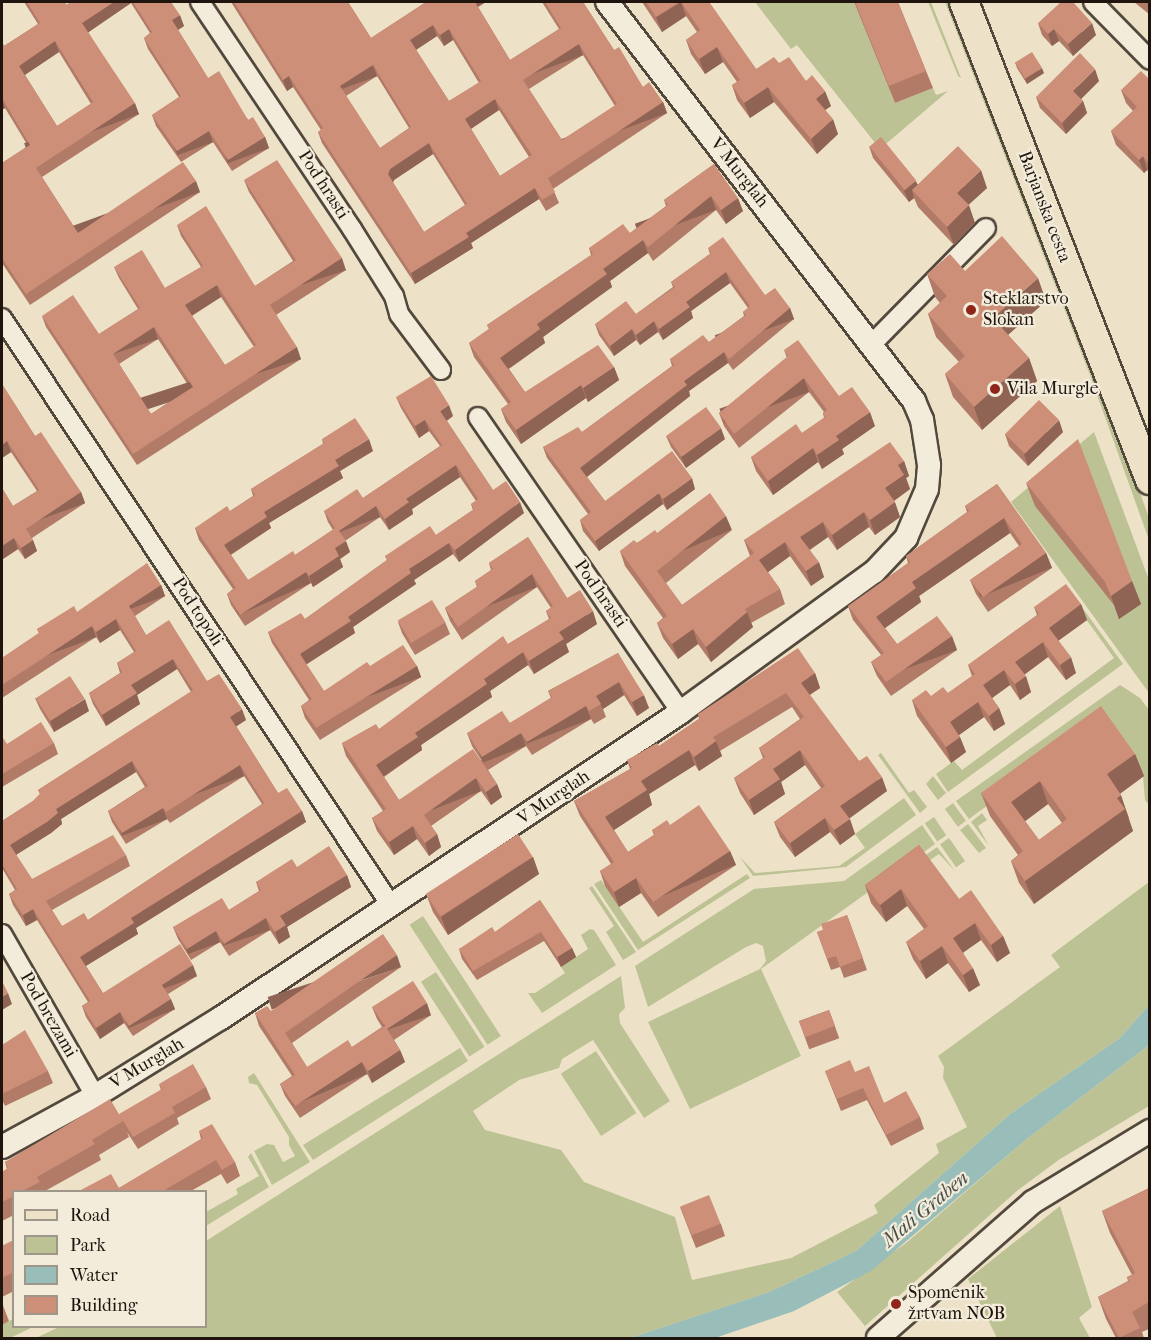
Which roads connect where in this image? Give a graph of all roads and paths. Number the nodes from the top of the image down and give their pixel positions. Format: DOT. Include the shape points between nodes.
graph roads {
  1 [pos="200,2"];
  2 [pos="607,2"];
  3 [pos="964,2"];
  4 [pos="1093,2"];
  5 [pos="1149,60"];
  6 [pos="986,228"];
  7 [pos="2,318"];
  8 [pos="871,345"];
  9 [pos="441,370"];
  10 [pos="478,417"];
  11 [pos="1149,480"];
  12 [pos="681,712"];
  13 [pos="392,907"];
  14 [pos="2,934"];
  15 [pos="95,1096"];
  16 [pos="1149,1131"];
  17 [pos="2,1147"];
  18 [pos="878,1338"];
  1 -- 9 [label="street, Pod hrasti" via="352,229 394,296 399,314"];
  2 -- 8 [label="street, V Murglah"];
  3 -- 11 [label="main road, Barjanska cesta"];
  4 -- 5 [label="street"];
  6 -- 8 [label="street"];
  7 -- 13 [label="street, Pod topoli"];
  8 -- 12 [label="street, V Murglah" via="903,383 922,420 929,465 919,513 906,538 874,572"];
  10 -- 12 [label="street, Pod hrasti"];
  12 -- 13 [label="street, V Murglah"];
  13 -- 15 [label="street, V Murglah"];
  14 -- 15 [label="street, Pod brezami"];
  15 -- 17 [label="street, V Murglah"];
  16 -- 18 [label="street" via="1033,1202"];
}
